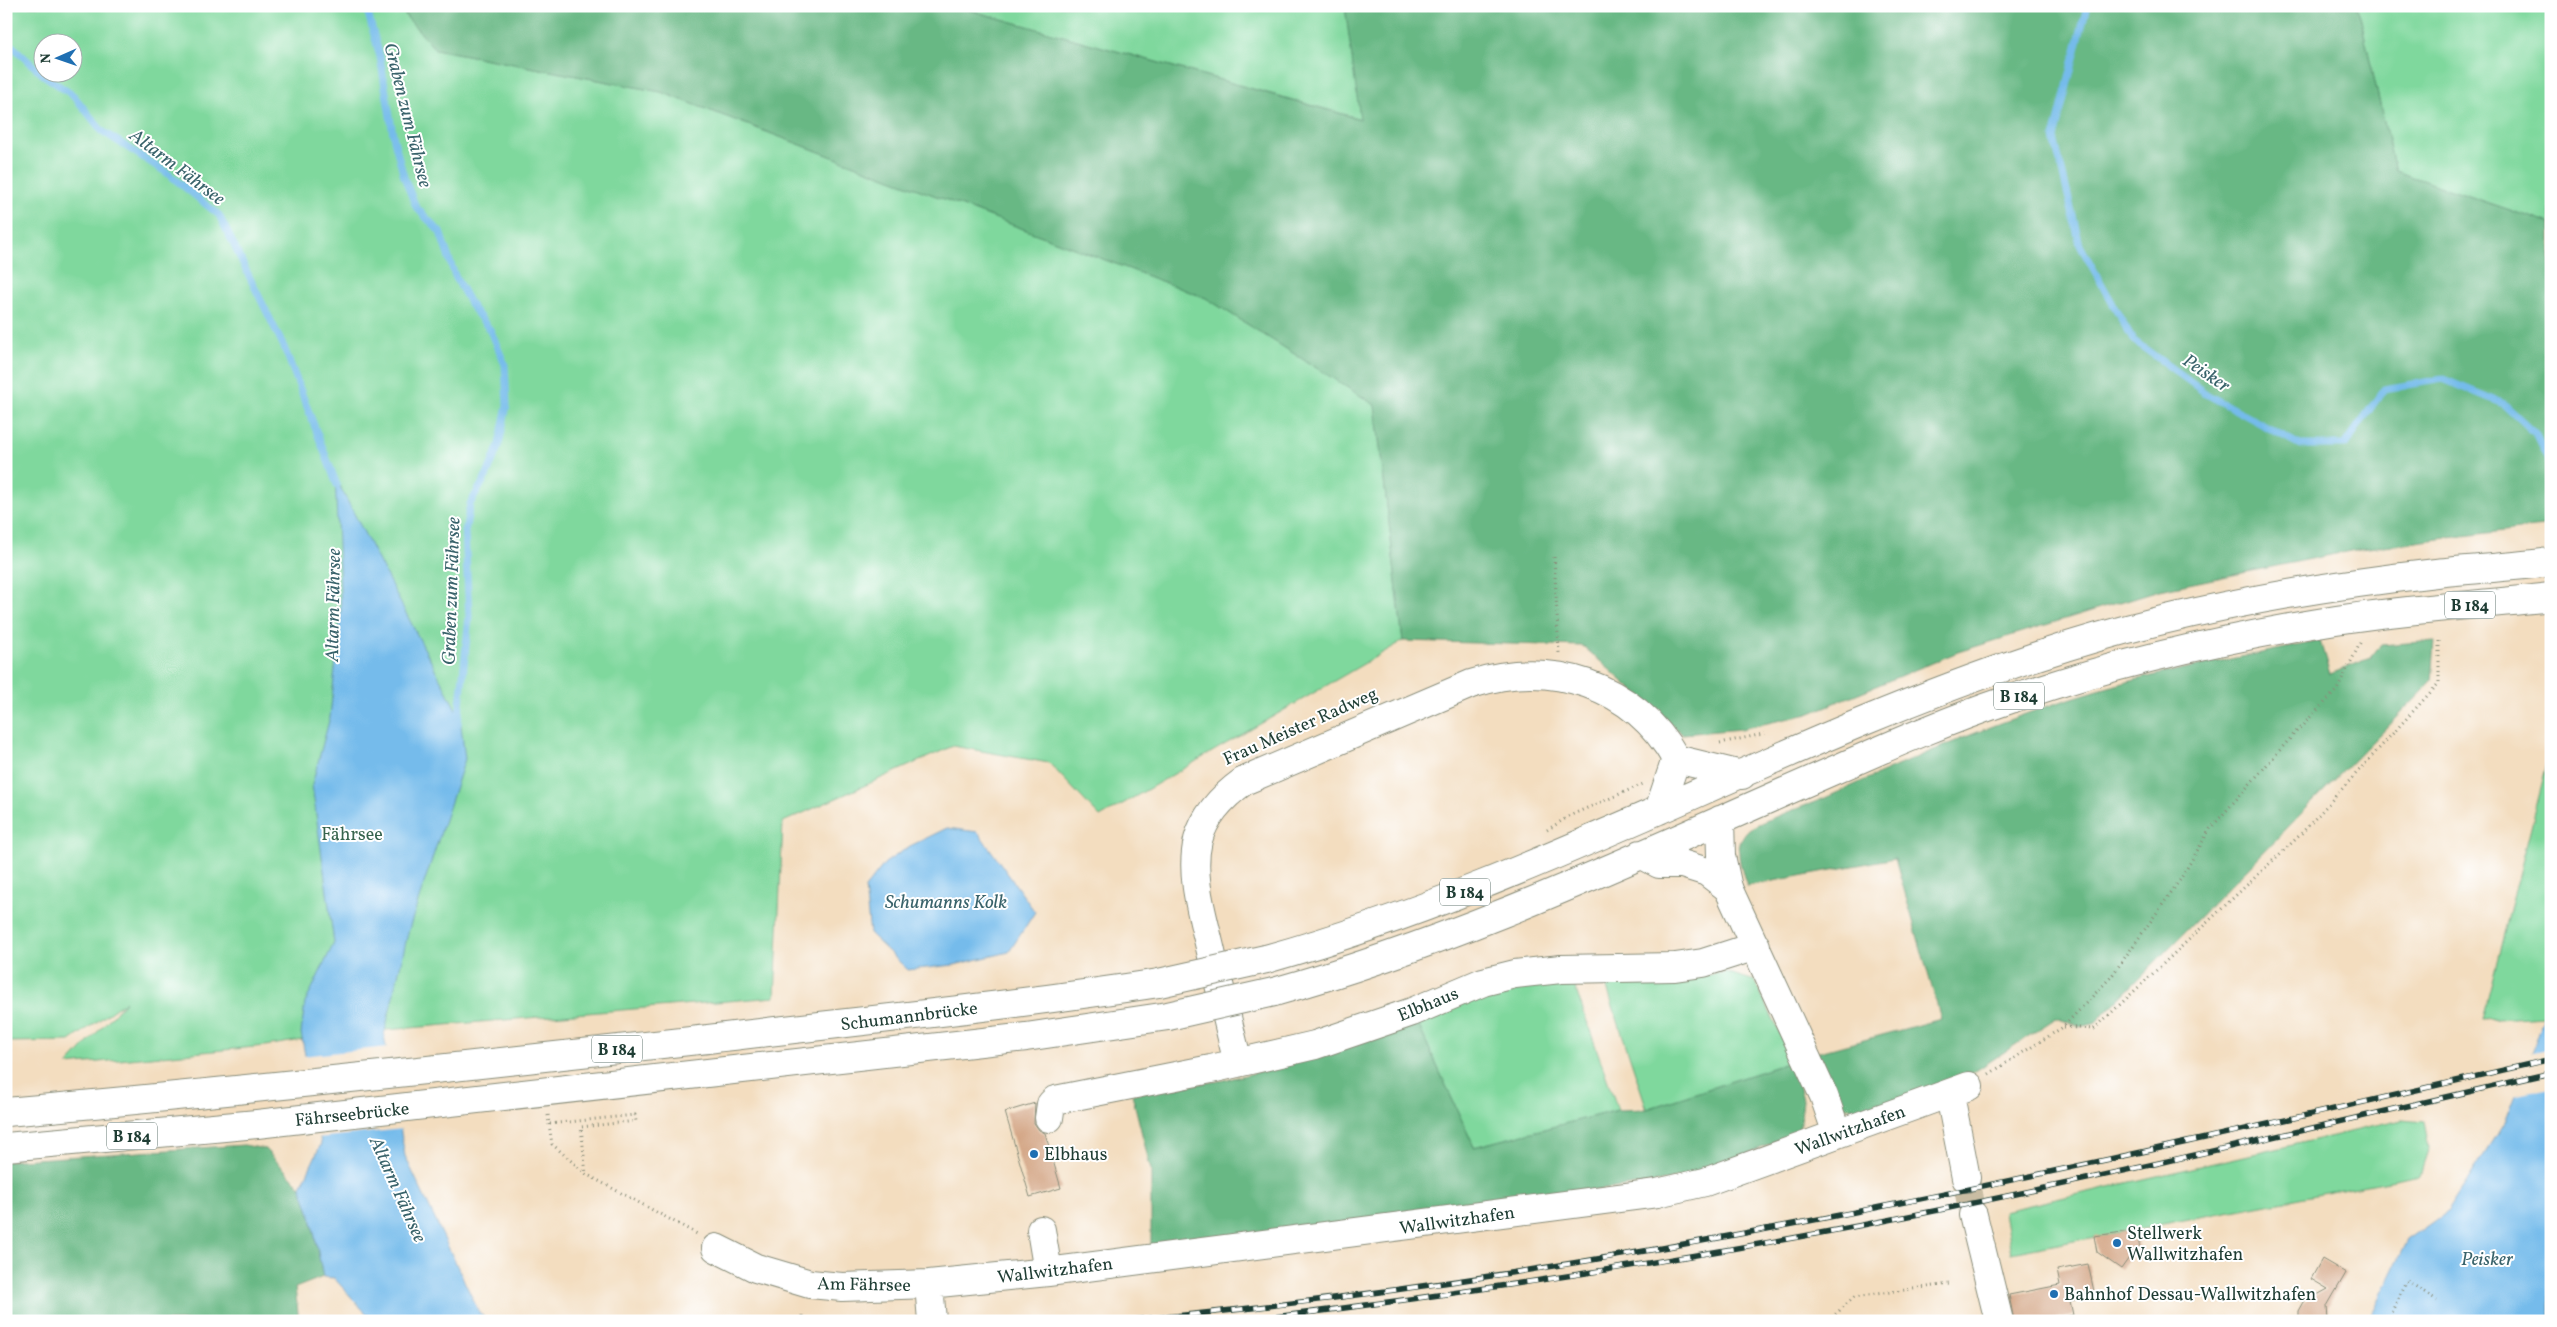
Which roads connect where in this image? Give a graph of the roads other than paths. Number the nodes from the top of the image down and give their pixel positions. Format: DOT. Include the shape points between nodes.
graph roads {
  1 [pos="2551,562"];
  2 [pos="2551,597"];
  3 [pos="1676,759"];
  4 [pos="1742,775"];
  5 [pos="1659,810"];
  6 [pos="1720,820"];
  7 [pos="1641,854"];
  8 [pos="1728,888"];
  9 [pos="1756,946"];
  10 [pos="1238,1063"];
  11 [pos="437,1070"];
  12 [pos="447,1103"];
  13 [pos="6,1112"];
  14 [pos="1049,1118"];
  15 [pos="1837,1134"];
  16 [pos="6,1147"];
  17 [pos="1966,1178"];
  18 [pos="1973,1215"];
  19 [pos="1041,1230"];
  20 [pos="716,1248"];
  21 [pos="1048,1272"];
  22 [pos="929,1284"];
  23 [pos="932,1321"];
  24 [pos="1999,1321"];
  1 -- 4 [label="main road, B 184" via="2346,585 2215,608 2090,640 1935,693"];
  2 -- 6 [label="main road, B 184" via="2337,620 2132,662 2073,678 1959,718"];
  3 -- 4 [label="main road"];
  3 -- 5 [label="main road"];
  3 -- 10 [label="main road" via="1650,725 1615,696 1560,675 1517,673 1471,684 1244,781 1221,800 1204,824 1195,869"];
  4 -- 5 [label="main road, B 184"];
  5 -- 11 [label="main road, Schumannbrücke / B 184, bridge" via="1409,914 1266,958 1159,983"];
  6 -- 7 [label="main road, B 184"];
  6 -- 8 [label="main road" via="1721,856"];
  7 -- 8 [label="main road" via="1659,864 1682,864 1707,872"];
  7 -- 12 [label="main road, Schumannbrücke / B 184, bridge" via="1436,940 1274,992 1168,1016 1026,1037"];
  8 -- 9 [label="main road"];
  9 -- 10 [label="main road, Elbhaus" via="1703,963 1515,974 1483,982 1356,1032"];
  9 -- 15 [label="main road" via="1824,1096"];
  10 -- 14 [label="main road, Elbhaus" via="1055,1100 1050,1104"];
  11 -- 13 [label="main road, Fährseebrücke / B 184"];
  12 -- 16 [label="main road, Fährseebrücke / B 184"];
  15 -- 17 [label="main road, Wallwitzhafen" via="1959,1090"];
  15 -- 21 [label="main road, Wallwitzhafen" via="1705,1182 1657,1193"];
  18 -- 24 [label="main road"];
  19 -- 21 [label="main road"];
  20 -- 22 [label="main road, Am Fährsee" via="756,1268 810,1284 857,1287"];
  21 -- 22 [label="main road, Wallwitzhafen"];
  22 -- 23 [label="main road"];
}
